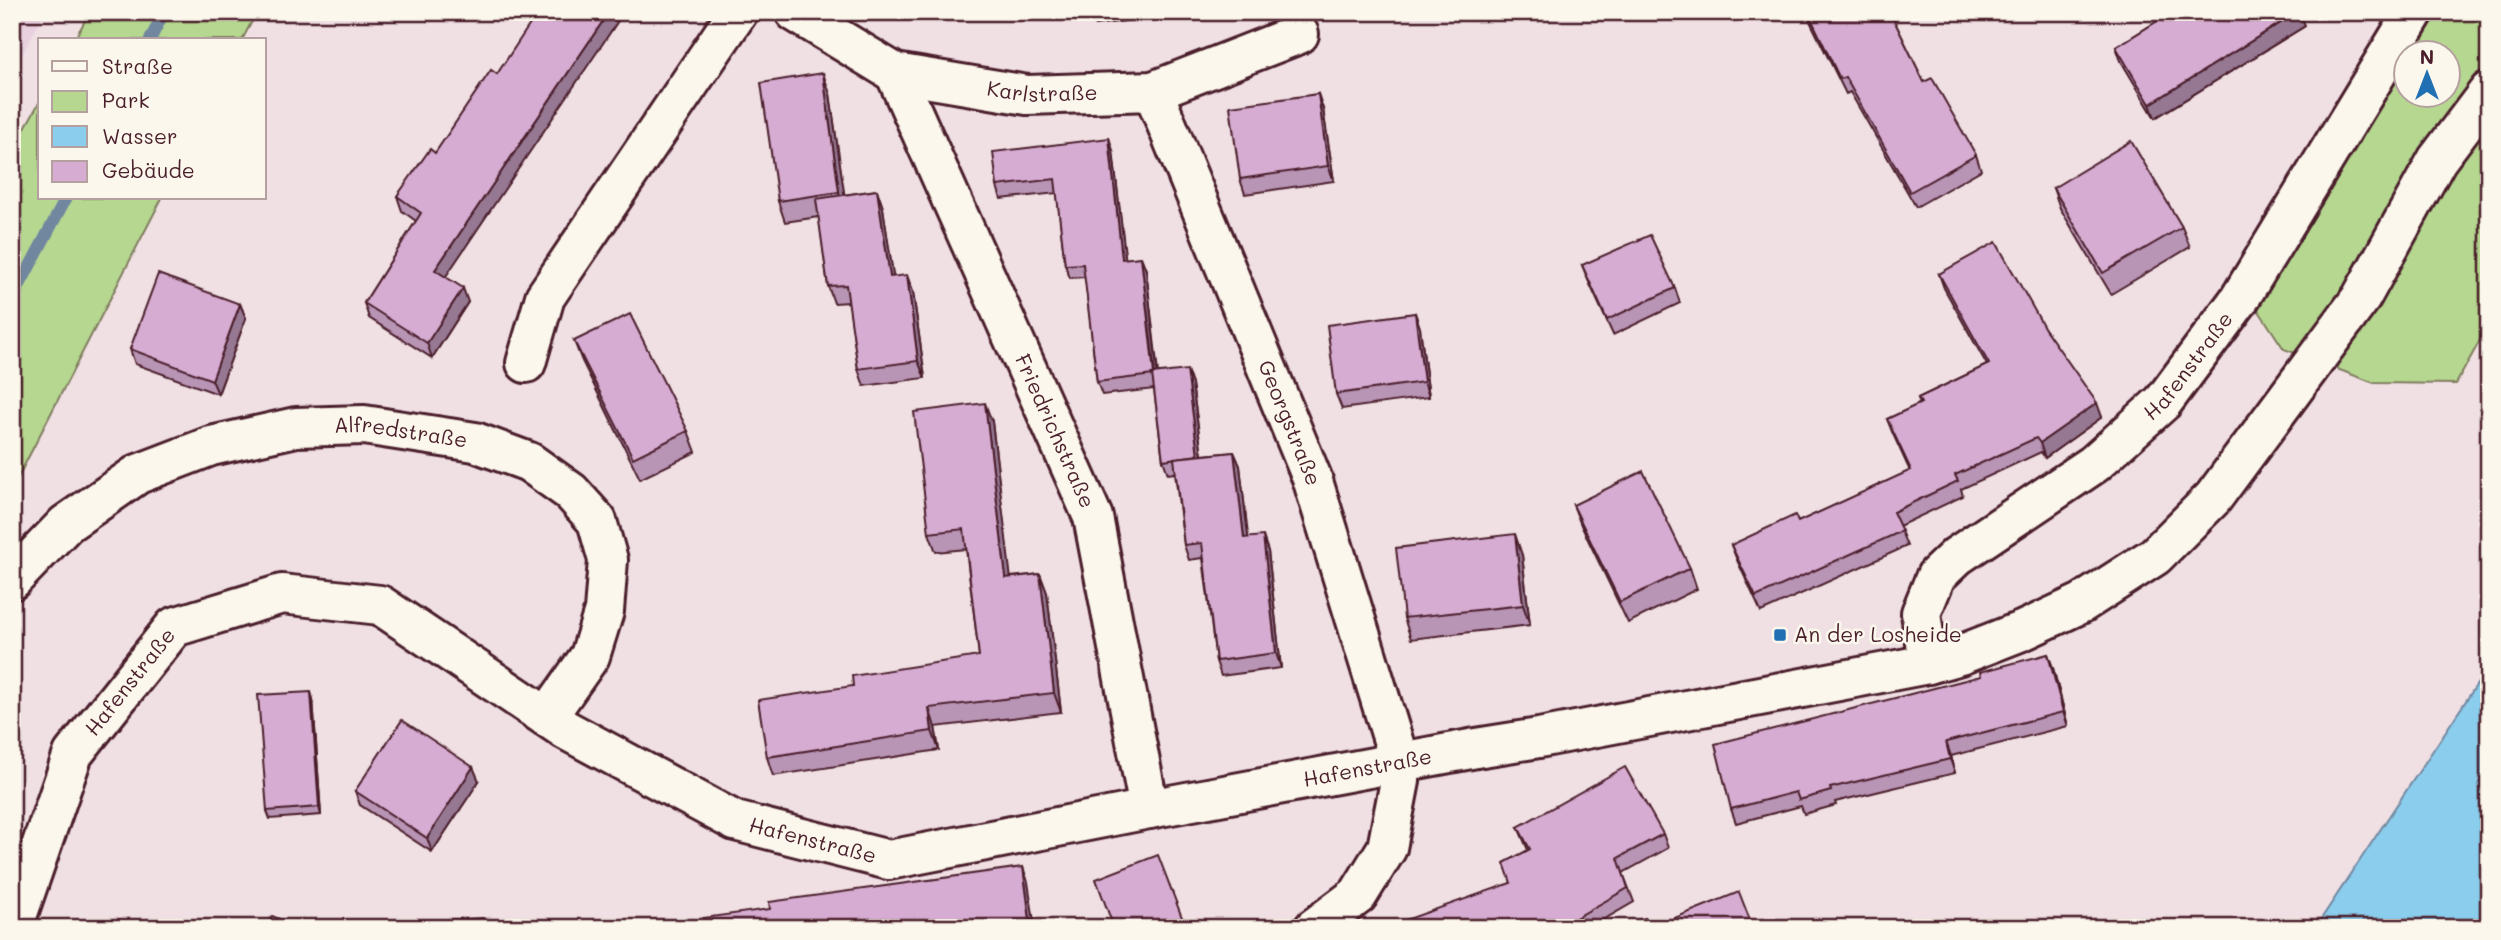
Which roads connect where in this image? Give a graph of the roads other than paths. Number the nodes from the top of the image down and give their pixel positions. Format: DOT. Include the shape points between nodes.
graph roads {
  1 [pos="738,12"];
  2 [pos="795,12"];
  3 [pos="2414,12"];
  4 [pos="1299,34"];
  5 [pos="895,73"];
  6 [pos="1153,91"];
  7 [pos="2489,91"];
  8 [pos="526,363"];
  9 [pos="12,580"];
  10 [pos="1928,664"];
  11 [pos="547,717"];
  12 [pos="1400,763"];
  13 [pos="1149,809"];
  14 [pos="13,928"];
  15 [pos="1314,928"];
  1 -- 8 [label="street" via="545,297"];
  2 -- 5 [label="street, Karlstraße"];
  3 -- 10 [label="street, Hafenstraße" via="2239,300 2163,402 2094,464 1956,556 1937,576 1922,613"];
  4 -- 6 [label="street, Karlstraße"];
  5 -- 6 [label="street, Karlstraße" via="1027,96"];
  5 -- 13 [label="street, Friedrichstraße" via="1093,517"];
  6 -- 12 [label="street, Georgstraße" via="1312,478"];
  7 -- 10 [label="street, Hafenstraße" via="2437,160 2361,298 2213,498 2155,556 2082,603 2024,630"];
  9 -- 11 [label="street, Alfredstraße" via="66,524 138,474 211,446 296,427 364,425 475,442 529,462 571,492 597,521 608,560 604,611 590,656"];
  10 -- 12 [label="street, Hafenstraße"];
  11 -- 13 [label="street, Hafenstraße" via="734,821 889,860"];
  11 -- 14 [label="street, Hafenstraße" via="380,605 282,594 174,627 73,754"];
  12 -- 13 [label="street, Hafenstraße"];
  12 -- 15 [label="street" via="1401,781 1387,848 1358,895"];
}
